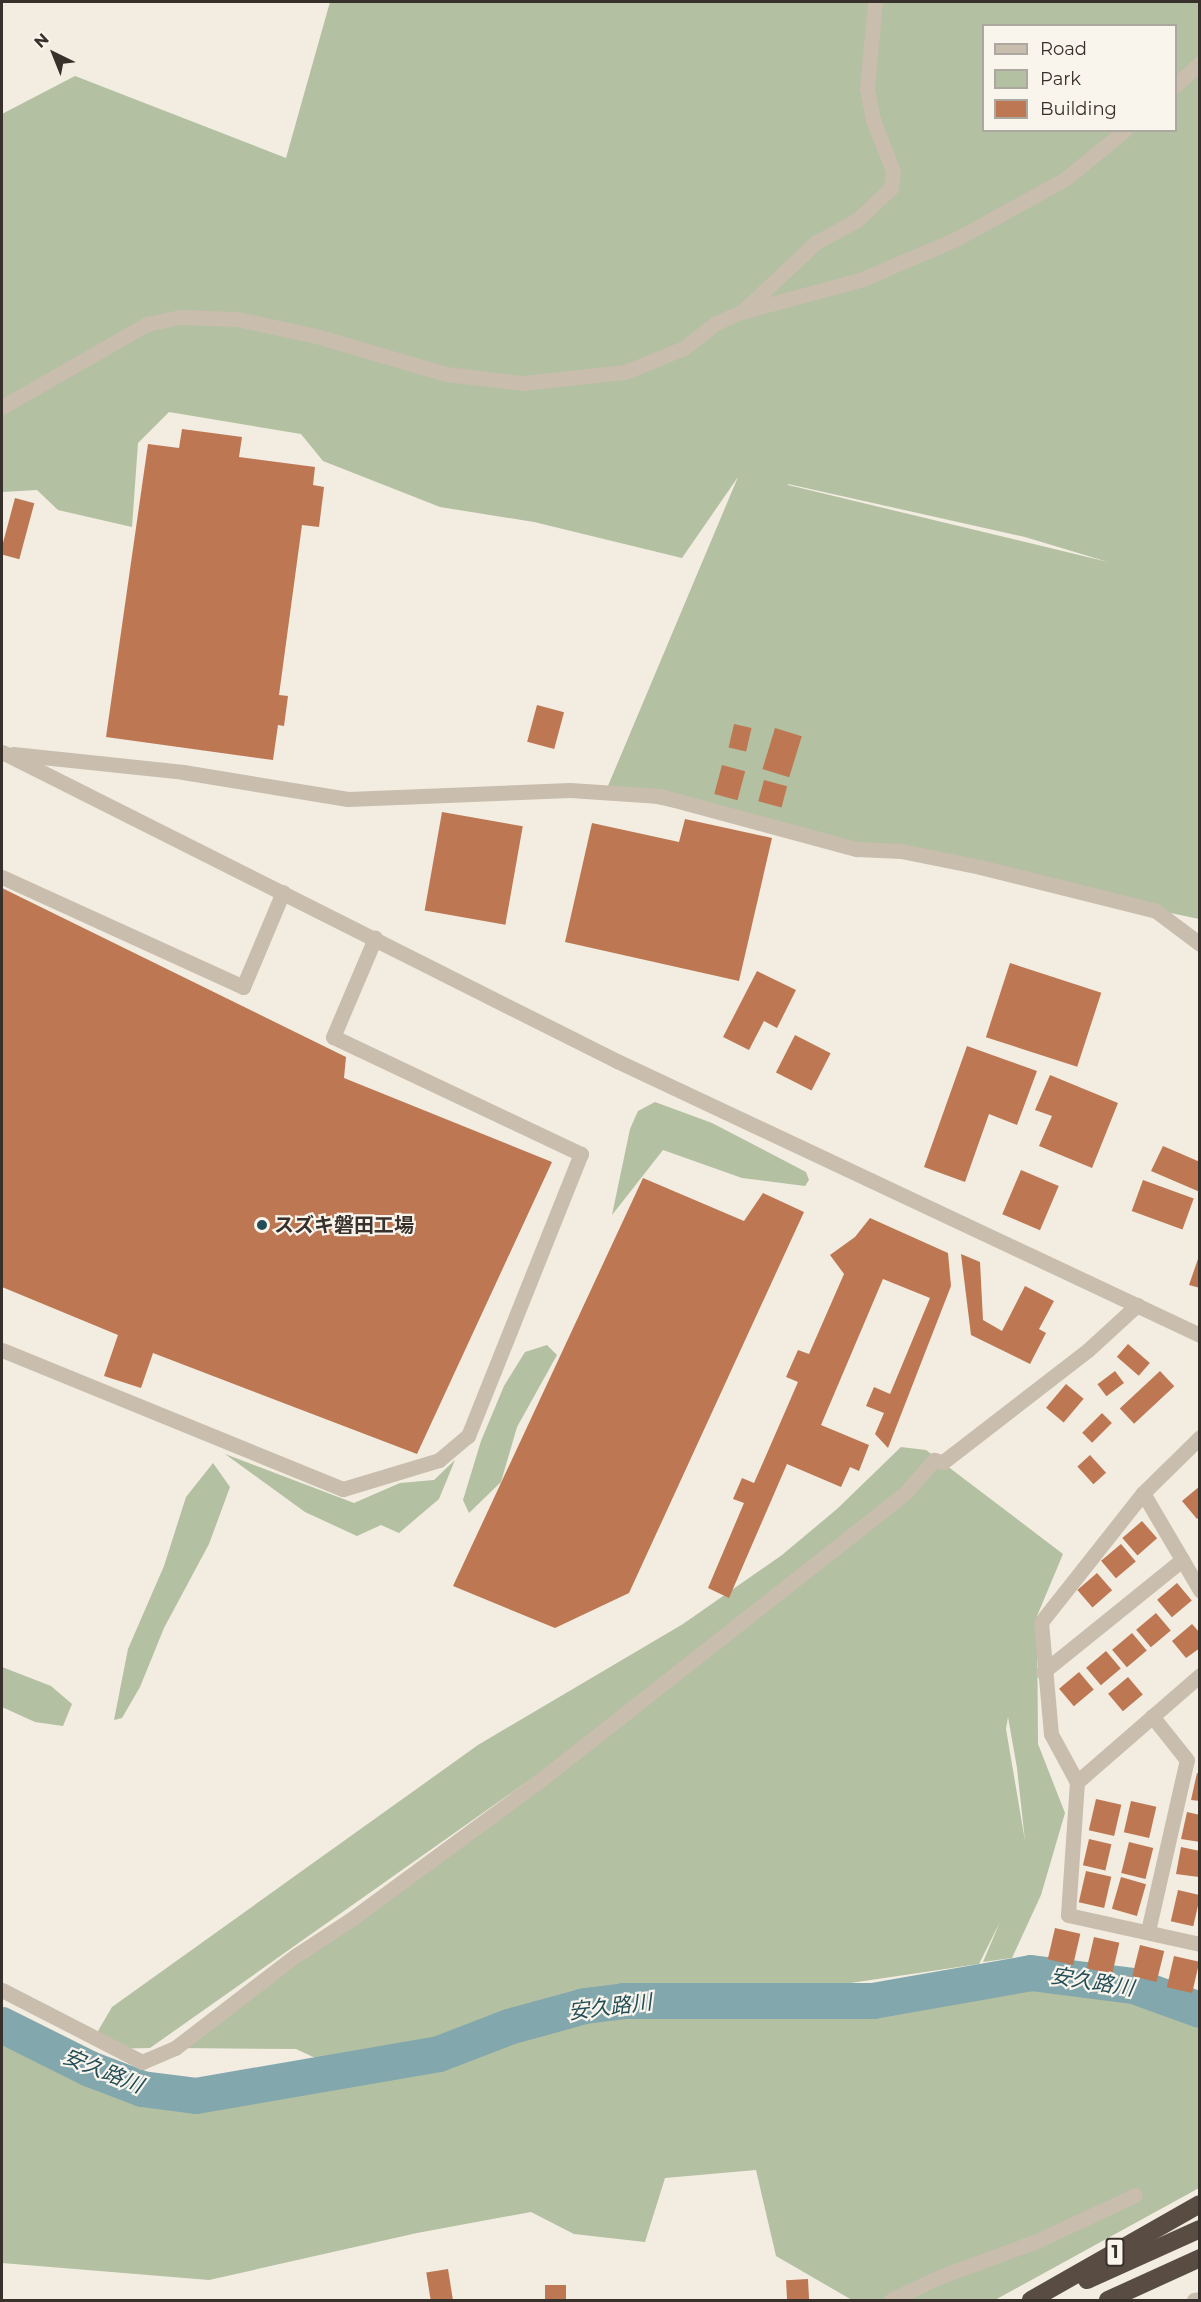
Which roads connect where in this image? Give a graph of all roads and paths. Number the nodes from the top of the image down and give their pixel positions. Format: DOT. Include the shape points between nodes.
graph roads {
  1 [pos="874,2"];
  2 [pos="1200,63"];
  3 [pos="1177,84"];
  4 [pos="1123,132"];
  5 [pos="741,312"];
  6 [pos="2,407"];
  7 [pos="2,753"];
  8 [pos="2,877"];
  9 [pos="283,892"];
  10 [pos="375,938"];
  11 [pos="1200,944"];
  12 [pos="1137,1305"];
  13 [pos="1200,1335"];
  14 [pos="2,1350"];
  15 [pos="1200,1437"];
  16 [pos="1143,1493"];
  17 [pos="1182,1560"];
  18 [pos="1200,1590"];
  19 [pos="1043,1672"];
  20 [pos="1200,1675"];
  21 [pos="1152,1716"];
  22 [pos="1077,1782"];
  23 [pos="1148,1931"];
  24 [pos="1200,1944"];
  25 [pos="2,1990"];
  26 [pos="1135,2195"];
  27 [pos="1200,2204"];
  28 [pos="1200,2229"];
  29 [pos="1200,2258"];
  30 [pos="1200,2271"];
  31 [pos="1200,2299"];
  32 [pos="891,2301"];
  33 [pos="1031,2301"];
  34 [pos="1041,2301"];
  35 [pos="1108,2301"];
  36 [pos="1125,2301"];
  37 [pos="1194,2301"];
  1 -- 5 [label="street" via="867,88 873,120 893,171 891,188 857,220 815,243"];
  2 -- 3 [label="street"];
  4 -- 5 [label="street" via="1065,179 957,239 860,280"];
  5 -- 6 [label="street" via="716,323 684,348 625,372 523,383 446,374 316,336 237,319 181,317 147,324"];
  7 -- 9 [label="street"];
  7 -- 11 [label="street" via="183,772 348,799 570,790 660,796 857,849 901,851 980,867 1156,911"];
  8 -- 9 [label="street" via="243,987"];
  9 -- 10 [label="street"];
  10 -- 12 [label="street" via="617,1061"];
  10 -- 14 [label="street" via="333,1037 581,1154 468,1436 439,1460 343,1489"];
  12 -- 13 [label="street"];
  12 -- 25 [label="street" via="1088,1350 943,1462 934,1460 906,1492 538,1782 295,1956 175,2048 142,2062"];
  15 -- 16 [label="street"];
  16 -- 17 [label="street"];
  16 -- 19 [label="street" via="1041,1622"];
  17 -- 18 [label="street"];
  17 -- 19 [label="street"];
  19 -- 22 [label="street" via="1051,1734"];
  20 -- 21 [label="street"];
  21 -- 22 [label="street"];
  21 -- 23 [label="street" via="1187,1760"];
  22 -- 23 [label="street" via="1068,1915"];
  23 -- 24 [label="street"];
  26 -- 32 [label="street" via="1037,2241 939,2277"];
  27 -- 33 [label="highway, 1"];
  28 -- 34 [label="highway, 1"];
  29 -- 35 [label="highway, 1"];
  30 -- 36 [label="highway"];
  31 -- 37 [label="street"];
}
